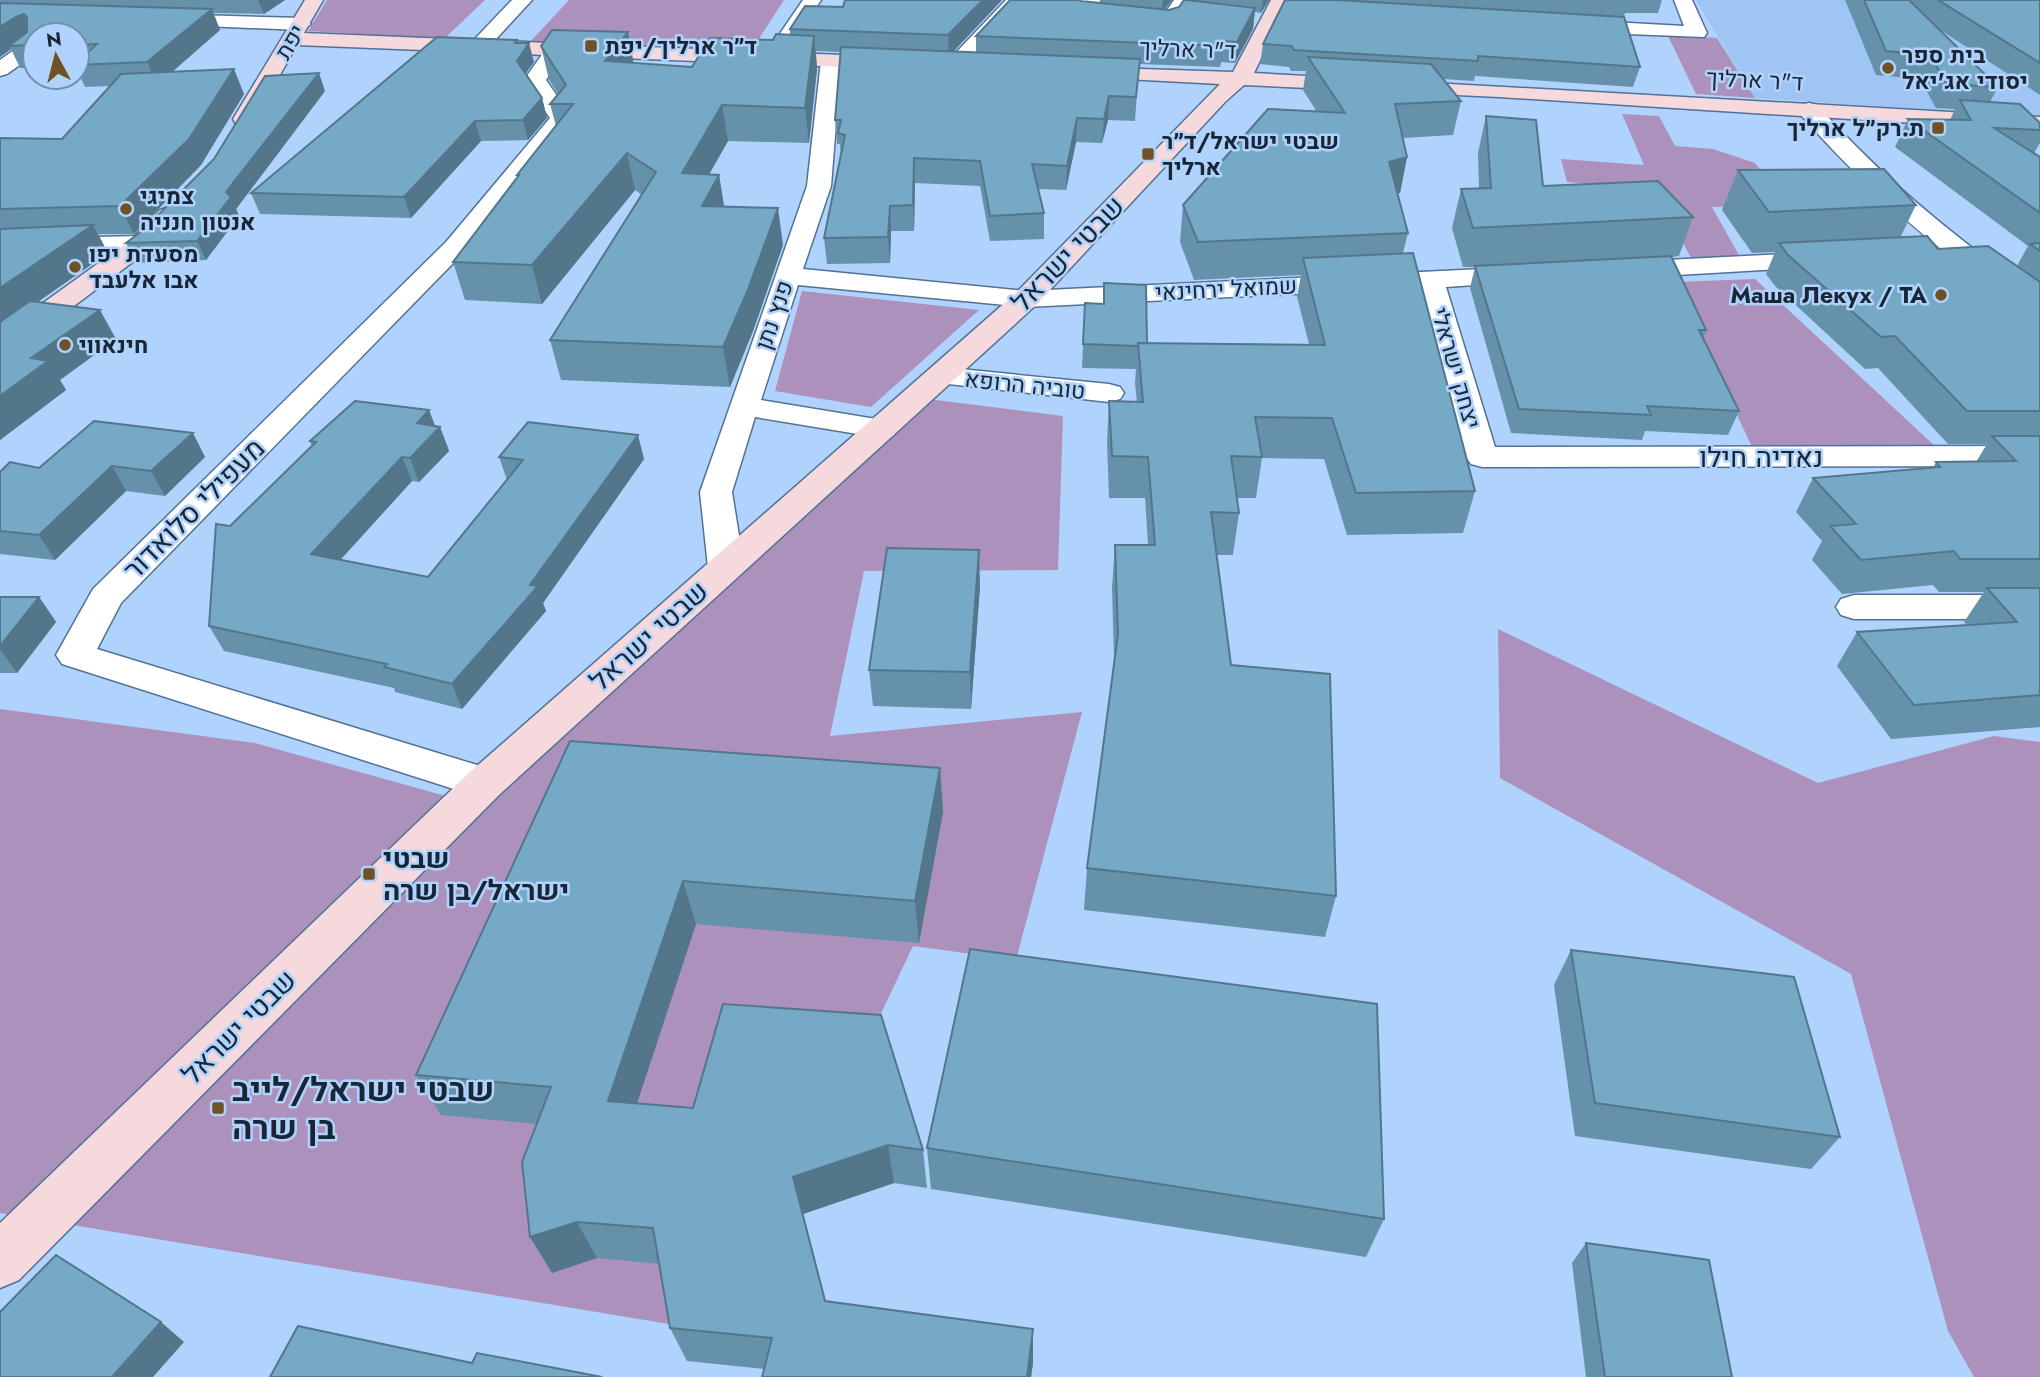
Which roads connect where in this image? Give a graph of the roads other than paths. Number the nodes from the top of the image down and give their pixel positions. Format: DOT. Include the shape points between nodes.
graph roads {
  1 [pos="314,0"];
  2 [pos="523,0"];
  3 [pos="812,0"];
  4 [pos="1016,0"];
  5 [pos="1085,0"];
  6 [pos="1092,0"];
  7 [pos="1683,0"];
  8 [pos="1180,5"];
  9 [pos="1303,9"];
  10 [pos="1275,10"];
  11 [pos="1202,14"];
  12 [pos="1242,19"];
  13 [pos="140,20"];
  14 [pos="1562,25"];
  15 [pos="296,32"];
  16 [pos="478,47"];
  17 [pos="555,50"];
  18 [pos="21,54"];
  19 [pos="774,58"];
  20 [pos="831,61"];
  21 [pos="914,64"];
  22 [pos="982,66"];
  23 [pos="0,70"];
  24 [pos="1061,70"];
  25 [pos="1181,75"];
  26 [pos="1229,87"];
  27 [pos="1808,110"];
  28 [pos="2040,124"];
  29 [pos="231,139"];
  30 [pos="185,198"];
  31 [pos="141,244"];
  32 [pos="0,247"];
  33 [pos="1959,254"];
  34 [pos="1927,255"];
  35 [pos="1848,259"];
  36 [pos="1604,271"];
  37 [pos="1549,274"];
  38 [pos="788,276"];
  39 [pos="1430,279"];
  40 [pos="1026,299"];
  41 [pos="2040,310"];
  42 [pos="0,348"];
  43 [pos="940,376"];
  44 [pos="1109,393"];
  45 [pos="743,406"];
  46 [pos="882,429"];
  47 [pos="2040,456"];
  48 [pos="1482,457"];
  49 [pos="726,567"];
  50 [pos="1854,607"];
  51 [pos="2040,607"];
  52 [pos="485,783"];
  53 [pos="0,1261"];
  1 -- 15 [label="street, יפת"];
  2 -- 16 [label="street"];
  3 -- 19 [label="street"];
  4 -- 22 [label="street" via="948,65"];
  5 -- 6 [label="street"];
  6 -- 8 [label="street" via="1082,13 1168,22"];
  7 -- 14 [label="street" via="1697,33"];
  8 -- 11 [label="street"];
  9 -- 10 [label="street"];
  10 -- 12 [label="street"];
  10 -- 26 [label="street, שבטי ישראל"];
  13 -- 15 [label="street"];
  15 -- 16 [label="street"];
  15 -- 29 [label="street, יפת"];
  16 -- 17 [label="street"];
  17 -- 19 [label="street"];
  17 -- 52 [label="street, מעפילי סלואדור" via="535,80 561,118 455,247 106,597 75,655"];
  18 -- 23 [label="street"];
  19 -- 20 [label="street"];
  20 -- 21 [label="street"];
  20 -- 38 [label="street, פנץ נתן" via="819,186"];
  24 -- 25 [label="street, ד\"ר ארליך"];
  25 -- 26 [label="street, ד\"ר ארליך"];
  25 -- 26 [label="street"];
  26 -- 27 [label="street, ד\"ר ארליך"];
  26 -- 40 [label="street, שבטי ישראל"];
  27 -- 28 [label="street, ד\"ר ארליך"];
  27 -- 33 [label="street" via="1854,161"];
  30 -- 31 [label="street"];
  31 -- 32 [label="street"];
  31 -- 42 [label="street"];
  33 -- 34 [label="street"];
  33 -- 41 [label="street"];
  35 -- 36 [label="street"];
  37 -- 39 [label="street, שמואל ירחינאי"];
  38 -- 40 [label="street, שמואל ירחינאי"];
  38 -- 45 [label="street, פנץ נתן"];
  39 -- 40 [label="street, שמואל ירחינאי"];
  39 -- 48 [label="street, יצחק ישראלי"];
  40 -- 43 [label="street, שבטי ישראל"];
  43 -- 44 [label="street, טוביה הרופא"];
  43 -- 46 [label="street, שבטי ישראל"];
  45 -- 46 [label="street"];
  45 -- 49 [label="street, פנץ נתן" via="716,492"];
  46 -- 49 [label="street, שבטי ישראל"];
  47 -- 48 [label="street, נאדיה חילו"];
  49 -- 52 [label="street, שבטי ישראל"];
  50 -- 51 [label="street"];
  52 -- 53 [label="street, שבטי ישראל"];
}
